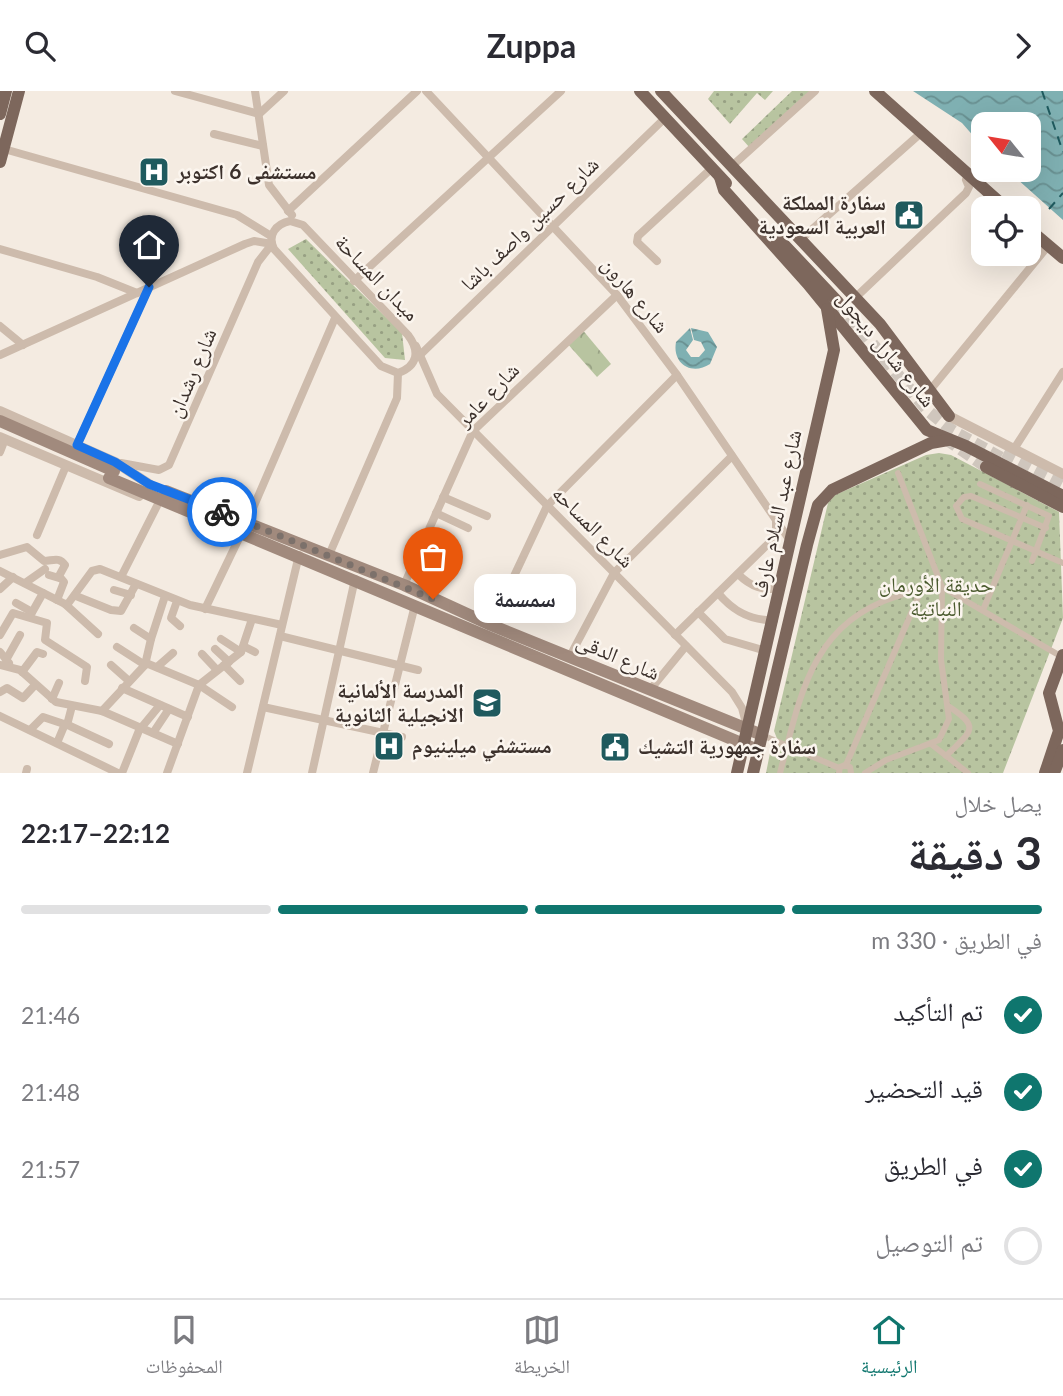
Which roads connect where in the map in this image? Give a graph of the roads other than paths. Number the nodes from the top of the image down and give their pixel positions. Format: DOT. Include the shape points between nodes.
graph roads {
  1 [pos="6,91"];
  2 [pos="19,91"];
  3 [pos="175,91"];
  4 [pos="255,91"];
  5 [pos="284,91"];
  6 [pos="417,91"];
  7 [pos="426,91"];
  8 [pos="561,91"];
  9 [pos="640,91"];
  10 [pos="662,91"];
  11 [pos="815,91"];
  12 [pos="875,91"];
  13 [pos="1,109"];
  14 [pos="259,114"];
  15 [pos="665,118"];
  16 [pos="921,133"];
  17 [pos="214,134"];
  18 [pos="263,146"];
  19 [pos="2,156"];
  20 [pos="488,157"];
  21 [pos="732,166"];
  22 [pos="716,173"];
  23 [pos="971,177"];
  24 [pos="971,178"];
  25 [pos="977,182"];
  26 [pos="992,196"];
  27 [pos="288,211"];
  28 [pos="299,222"];
  29 [pos="552,227"];
  30 [pos="271,240"];
  31 [pos="800,240"];
  32 [pos="1041,240"];
  33 [pos="1048,246"];
  34 [pos="0,249"];
  35 [pos="1063,258"];
  36 [pos="657,261"];
  37 [pos="354,281"];
  38 [pos="149,287"];
  39 [pos="137,293"];
  40 [pos="617,295"];
  41 [pos="856,297"];
  42 [pos="832,304"];
  43 [pos="335,318"];
  44 [pos="0,325"];
  45 [pos="23,345"];
  46 [pos="416,346"];
  47 [pos="0,355"];
  48 [pos="419,356"];
  49 [pos="1063,372"];
  50 [pos="398,373"];
  51 [pos="677,375"];
  52 [pos="931,389"];
  53 [pos="0,411"];
  54 [pos="949,415"];
  55 [pos="15,418"];
  56 [pos="0,421"];
  57 [pos="473,431"];
  58 [pos="2,435"];
  59 [pos="950,440"];
  60 [pos="77,445"];
  61 [pos="1014,449"];
  62 [pos="0,452"];
  63 [pos="732,456"];
  64 [pos="66,466"];
  65 [pos="986,467"];
  66 [pos="113,471"];
  67 [pos="898,473"];
  68 [pos="1063,474"];
  69 [pos="980,484"];
  70 [pos="443,496"];
  71 [pos="1063,496"];
  72 [pos="165,502"];
  73 [pos="547,506"];
  74 [pos="1027,506"];
  75 [pos="1063,507"];
  76 [pos="436,513"];
  77 [pos="487,516"];
  78 [pos="1022,518"];
  79 [pos="776,520"];
  80 [pos="245,527"];
  81 [pos="468,528"];
  82 [pos="1046,528"];
  83 [pos="37,535"];
  84 [pos="1012,541"];
  85 [pos="791,542"];
  86 [pos="807,545"];
  87 [pos="1036,551"];
  88 [pos="0,555"];
  89 [pos="299,555"];
  90 [pos="329,555"];
  91 [pos="1032,561"];
  92 [pos="1063,563"];
  93 [pos="0,571"];
  94 [pos="614,573"];
  95 [pos="738,573"];
  96 [pos="13,577"];
  97 [pos="121,577"];
  98 [pos="59,578"];
  99 [pos="355,579"];
  100 [pos="25,583"];
  101 [pos="136,584"];
  102 [pos="404,585"];
  103 [pos="942,587"];
  104 [pos="781,588"];
  105 [pos="922,588"];
  106 [pos="0,589"];
  107 [pos="114,590"];
  108 [pos="43,593"];
  109 [pos="719,593"];
  110 [pos="131,595"];
  111 [pos="76,596"];
  112 [pos="165,596"];
  113 [pos="177,601"];
  114 [pos="61,602"];
  115 [pos="16,603"];
  116 [pos="415,605"];
  117 [pos="205,609"];
  118 [pos="983,610"];
  119 [pos="698,613"];
  120 [pos="31,614"];
  121 [pos="252,619"];
  122 [pos="774,619"];
  123 [pos="3,623"];
  124 [pos="282,625"];
  125 [pos="491,625"];
  126 [pos="180,626"];
  127 [pos="134,628"];
  128 [pos="98,634"];
  129 [pos="0,635"];
  130 [pos="20,635"];
  131 [pos="675,635"];
  132 [pos="280,636"];
  133 [pos="151,639"];
  134 [pos="220,639"];
  135 [pos="686,646"];
  136 [pos="117,647"];
  137 [pos="215,649"];
  138 [pos="243,650"];
  139 [pos="339,651"];
  140 [pos="766,651"];
  141 [pos="0,652"];
  142 [pos="255,652"];
  143 [pos="173,653"];
  144 [pos="43,654"];
  145 [pos="202,654"];
  146 [pos="569,658"];
  147 [pos="1062,662"];
  148 [pos="5,664"];
  149 [pos="145,664"];
  150 [pos="111,665"];
  151 [pos="224,666"];
  152 [pos="400,666"];
  153 [pos="157,667"];
  154 [pos="418,670"];
  155 [pos="22,672"];
  156 [pos="85,681"];
  157 [pos="129,681"];
  158 [pos="240,681"];
  159 [pos="59,683"];
  160 [pos="35,685"];
  161 [pos="199,685"];
  162 [pos="654,685"];
  163 [pos="2,688"];
  164 [pos="122,688"];
  165 [pos="52,699"];
  166 [pos="72,706"];
  167 [pos="948,706"];
  168 [pos="164,707"];
  169 [pos="232,707"];
  170 [pos="263,708"];
  171 [pos="102,711"];
  172 [pos="0,716"];
  173 [pos="188,717"];
  174 [pos="324,720"];
  175 [pos="66,724"];
  176 [pos="141,728"];
  177 [pos="30,730"];
  178 [pos="747,730"];
  179 [pos="153,733"];
  180 [pos="383,733"];
  181 [pos="762,735"];
  182 [pos="402,737"];
  183 [pos="57,743"];
  184 [pos="108,744"];
  185 [pos="177,744"];
  186 [pos="744,744"];
  187 [pos="931,744"];
  188 [pos="787,745"];
  189 [pos="758,750"];
  190 [pos="1063,750"];
  191 [pos="946,756"];
  192 [pos="842,769"];
  193 [pos="120,773"];
  194 [pos="167,773"];
  195 [pos="247,773"];
  196 [pos="312,773"];
  197 [pos="373,773"];
  198 [pos="737,773"];
  199 [pos="753,773"];
  200 [pos="780,773"];
  201 [pos="852,773"];
  202 [pos="865,773"];
  203 [pos="968,773"];
  204 [pos="1045,773"];
  205 [pos="1054,773"];
  1 -- 13 [label="main road"];
  2 -- 19 [label="main road"];
  3 -- 14 [label="street"];
  4 -- 14 [label="street"];
  5 -- 14 [label="street"];
  6 -- 27 [label="street"];
  7 -- 20 [label="street, شارع هارون"];
  8 -- 20 [label="street"];
  9 -- 15 [label="main road, شارع شارل ديجول"];
  10 -- 21 [label="main road, شارع شارل ديجول"];
  11 -- 21 [label="street"];
  12 -- 16 [label="main road"];
  14 -- 18 [label="street"];
  15 -- 22 [label="main road, شارع شارل ديجول"];
  15 -- 29 [label="street, شارع حسين واصف باشا"];
  16 -- 23 [label="main road"];
  16 -- 31 [label="street"];
  17 -- 18 [label="street"];
  18 -- 27 [label="street" via="270,185"];
  19 -- 30 [label="street" via="237,215"];
  20 -- 29 [label="street, شارع هارون"];
  20 -- 37 [label="street"];
  21 -- 31 [label="main road, شارع شارل ديجول"];
  22 -- 36 [label="street" via="638,236 637,242"];
  22 -- 42 [label="main road, شارع شارل ديجول"];
  24 -- 41 [label="street" via="966,180 966,193"];
  25 -- 26 [label="main road"];
  27 -- 28 [label="street"];
  28 -- 30 [label="street" via="282,223"];
  28 -- 37 [label="street, ميدان المساحة"];
  29 -- 40 [label="street, شارع هارون"];
  29 -- 48 [label="street, شارع حسين واصف باشا"];
  30 -- 38 [label="street" via="245,244"];
  30 -- 43 [label="street"];
  30 -- 66 [label="street, شارع رشدان" via="169,465 159,470"];
  31 -- 41 [label="main road, شارع شارل ديجول"];
  32 -- 33 [label="main road"];
  33 -- 35 [label="main road"];
  33 -- 52 [label="street"];
  34 -- 39 [label="street"];
  37 -- 46 [label="street, ميدان المساحة"];
  38 -- 39 [label="street"];
  38 -- 60 [label="street"];
  39 -- 45 [label="street"];
  40 -- 51 [label="street, شارع هارون"];
  40 -- 57 [label="street, شارع عامر"];
  41 -- 52 [label="main road, شارع شارل ديجول"];
  42 -- 59 [label="main road, شارع شارل ديجول" via="927,430"];
  42 -- 85 [label="main road, شارع عبد السلام عارف" via="834,350"];
  43 -- 50 [label="street" via="381,366"];
  43 -- 80 [label="street"];
  44 -- 45 [label="street"];
  45 -- 47 [label="street"];
  46 -- 48 [label="street, شارع المساحه"];
  46 -- 50 [label="street, ميدان المساحة" via="413,363"];
  48 -- 57 [label="street, شارع المساحه" via="437,394"];
  49 -- 61 [label="street"];
  50 -- 90 [label="street" via="397,398"];
  51 -- 63 [label="street, شارع هارون"];
  51 -- 73 [label="street"];
  52 -- 54 [label="main road, شارع شارل ديجول"];
  53 -- 55 [label="street"];
  54 -- 61 [label="street"];
  55 -- 58 [label="street"];
  55 -- 60 [label="street"];
  56 -- 66 [label="main road, bridge"];
  57 -- 70 [label="street, شارع عامر"];
  57 -- 73 [label="street, شارع المساحه"];
  58 -- 62 [label="street"];
  58 -- 64 [label="street, شارع الدقى"];
  58 -- 66 [label="main road"];
  59 -- 71 [label="main road, شارع شارل ديجول"];
  59 -- 86 [label="main road, شارع عبد السلام عارف" via="931,443 828,493 818,505"];
  60 -- 66 [label="street"];
  61 -- 68 [label="street"];
  63 -- 79 [label="street, شارع هارون"];
  63 -- 94 [label="street"];
  64 -- 72 [label="street, شارع الدقى" via="119,489"];
  64 -- 83 [label="street"];
  65 -- 75 [label="main road"];
  66 -- 72 [label="main road"];
  66 -- 80 [label="main road, شارع الدقى"];
  67 -- 103 [label="street"];
  69 -- 74 [label="street"];
  70 -- 76 [label="street, شارع عامر"];
  70 -- 77 [label="street"];
  72 -- 80 [label="main road, شارع الدقى"];
  72 -- 97 [label="street"];
  73 -- 94 [label="street, شارع المساحه"];
  73 -- 125 [label="street"];
  74 -- 78 [label="street"];
  74 -- 82 [label="street" via="1049,516"];
  76 -- 81 [label="street"];
  76 -- 102 [label="street, شارع عامر"];
  78 -- 82 [label="street"];
  78 -- 84 [label="street"];
  78 -- 84 [label="street" via="971,496 956,506 961,519"];
  79 -- 85 [label="street, شارع هارون"];
  79 -- 95 [label="street" via="773,539"];
  80 -- 89 [label="main road, شارع الدقى"];
  80 -- 90 [label="main road, شارع الدقى"];
  80 -- 117 [label="street"];
  82 -- 87 [label="street"];
  84 -- 87 [label="street"];
  84 -- 118 [label="street"];
  85 -- 86 [label="main road"];
  85 -- 104 [label="main road, شارع عبد السلام عارف"];
  86 -- 181 [label="main road, شارع عبد السلام عارف"];
  87 -- 91 [label="street"];
  87 -- 92 [label="street"];
  88 -- 98 [label="street" via="22,547 44,561 56,559 64,564"];
  89 -- 99 [label="main road, شارع الدقى"];
  89 -- 124 [label="street"];
  90 -- 102 [label="main road, شارع الدقى"];
  93 -- 96 [label="street"];
  94 -- 131 [label="street, شارع المساحه"];
  94 -- 146 [label="street"];
  95 -- 104 [label="street" via="754,586"];
  95 -- 109 [label="street"];
  96 -- 100 [label="street"];
  96 -- 106 [label="street"];
  97 -- 101 [label="street"];
  97 -- 111 [label="street" via="95,569"];
  98 -- 100 [label="street" via="47,572"];
  98 -- 114 [label="street" via="64,582"];
  99 -- 116 [label="main road, شارع الدقى"];
  99 -- 139 [label="street"];
  100 -- 108 [label="street"];
  101 -- 110 [label="street"];
  101 -- 112 [label="street"];
  102 -- 125 [label="main road, شارع الدقى"];
  103 -- 105 [label="street"];
  103 -- 118 [label="street"];
  103 -- 167 [label="street" via="941,651"];
  104 -- 122 [label="main road, شارع عبد السلام عارف"];
  105 -- 188 [label="street" via="870,606 832,634 814,664"];
  105 -- 192 [label="street"];
  107 -- 110 [label="street"];
  108 -- 114 [label="street"];
  108 -- 120 [label="street"];
  109 -- 119 [label="street"];
  109 -- 122 [label="street" via="749,617"];
  110 -- 111 [label="street" via="111,610"];
  111 -- 114 [label="street" via="70,604"];
  112 -- 113 [label="street"];
  112 -- 133 [label="street"];
  113 -- 117 [label="street"];
  113 -- 126 [label="street" via="171,618"];
  114 -- 128 [label="street"];
  115 -- 120 [label="street"];
  116 -- 152 [label="street"];
  116 -- 186 [label="main road, شارع الدقى"];
  117 -- 121 [label="street"];
  118 -- 147 [label="street"];
  119 -- 131 [label="street"];
  119 -- 140 [label="street" via="725,639"];
  120 -- 123 [label="street" via="13,613"];
  120 -- 156 [label="street" via="49,624 44,638 87,667"];
  121 -- 124 [label="street"];
  121 -- 138 [label="street"];
  122 -- 140 [label="main road, شارع عبد السلام عارف"];
  123 -- 129 [label="street"];
  124 -- 132 [label="street"];
  125 -- 146 [label="main road, شارع الدقى"];
  127 -- 133 [label="street"];
  130 -- 148 [label="street"];
  131 -- 135 [label="street, شارع المساحه"];
  132 -- 139 [label="street"];
  132 -- 170 [label="street"];
  133 -- 149 [label="street"];
  134 -- 138 [label="street"];
  135 -- 162 [label="street"];
  135 -- 178 [label="street, شارع المساحه" via="736,697"];
  136 -- 149 [label="street"];
  137 -- 151 [label="street"];
  138 -- 142 [label="street"];
  138 -- 151 [label="street"];
  139 -- 152 [label="street"];
  139 -- 174 [label="street"];
  140 -- 178 [label="main road, شارع عبد السلام عارف"];
  141 -- 148 [label="street"];
  143 -- 153 [label="street"];
  144 -- 155 [label="street" via="37,652"];
  145 -- 151 [label="street"];
  146 -- 178 [label="main road, شارع الدقى"];
  147 -- 204 [label="main road" via="1049,693 1059,731"];
  148 -- 155 [label="street"];
  149 -- 153 [label="street"];
  149 -- 157 [label="street"];
  150 -- 157 [label="street"];
  151 -- 158 [label="street"];
  151 -- 161 [label="street"];
  152 -- 154 [label="street"];
  152 -- 180 [label="street"];
  153 -- 161 [label="street"];
  155 -- 160 [label="street"];
  157 -- 164 [label="street"];
  159 -- 165 [label="street"];
  160 -- 163 [label="street" via="23,698"];
  160 -- 165 [label="street"];
  161 -- 169 [label="street"];
  161 -- 173 [label="street"];
  164 -- 168 [label="street"];
  164 -- 171 [label="street"];
  165 -- 166 [label="street"];
  166 -- 171 [label="street"];
  166 -- 175 [label="street"];
  167 -- 187 [label="street" via="948,727"];
  167 -- 191 [label="street" via="968,719 970,726"];
  168 -- 173 [label="street"];
  168 -- 176 [label="street"];
  168 -- 179 [label="street"];
  170 -- 174 [label="street"];
  170 -- 195 [label="street"];
  171 -- 176 [label="street"];
  172 -- 177 [label="street"];
  173 -- 185 [label="street"];
  174 -- 180 [label="street"];
  174 -- 196 [label="street"];
  175 -- 177 [label="street" via="41,716"];
  175 -- 183 [label="street"];
  175 -- 184 [label="street"];
  176 -- 179 [label="street"];
  176 -- 193 [label="street"];
  177 -- 183 [label="street"];
  178 -- 181 [label="main road, شارع الدقى"];
  178 -- 186 [label="main road, شارع عبد السلام عارف"];
  179 -- 185 [label="street"];
  180 -- 182 [label="street"];
  180 -- 197 [label="street"];
  181 -- 188 [label="street"];
  181 -- 189 [label="main road, شارع عبد السلام عارف"];
  183 -- 193 [label="street"];
  185 -- 194 [label="street"];
  186 -- 189 [label="main road, شارع الدقى"];
  186 -- 198 [label="main road, شارع عبد السلام عارف"];
  187 -- 191 [label="street"];
  187 -- 202 [label="street" via="897,755"];
  188 -- 192 [label="street"];
  188 -- 200 [label="street"];
  189 -- 199 [label="main road, شارع عبد السلام عارف"];
  190 -- 205 [label="main road"];
  191 -- 203 [label="street"];
  192 -- 201 [label="street"];
}
